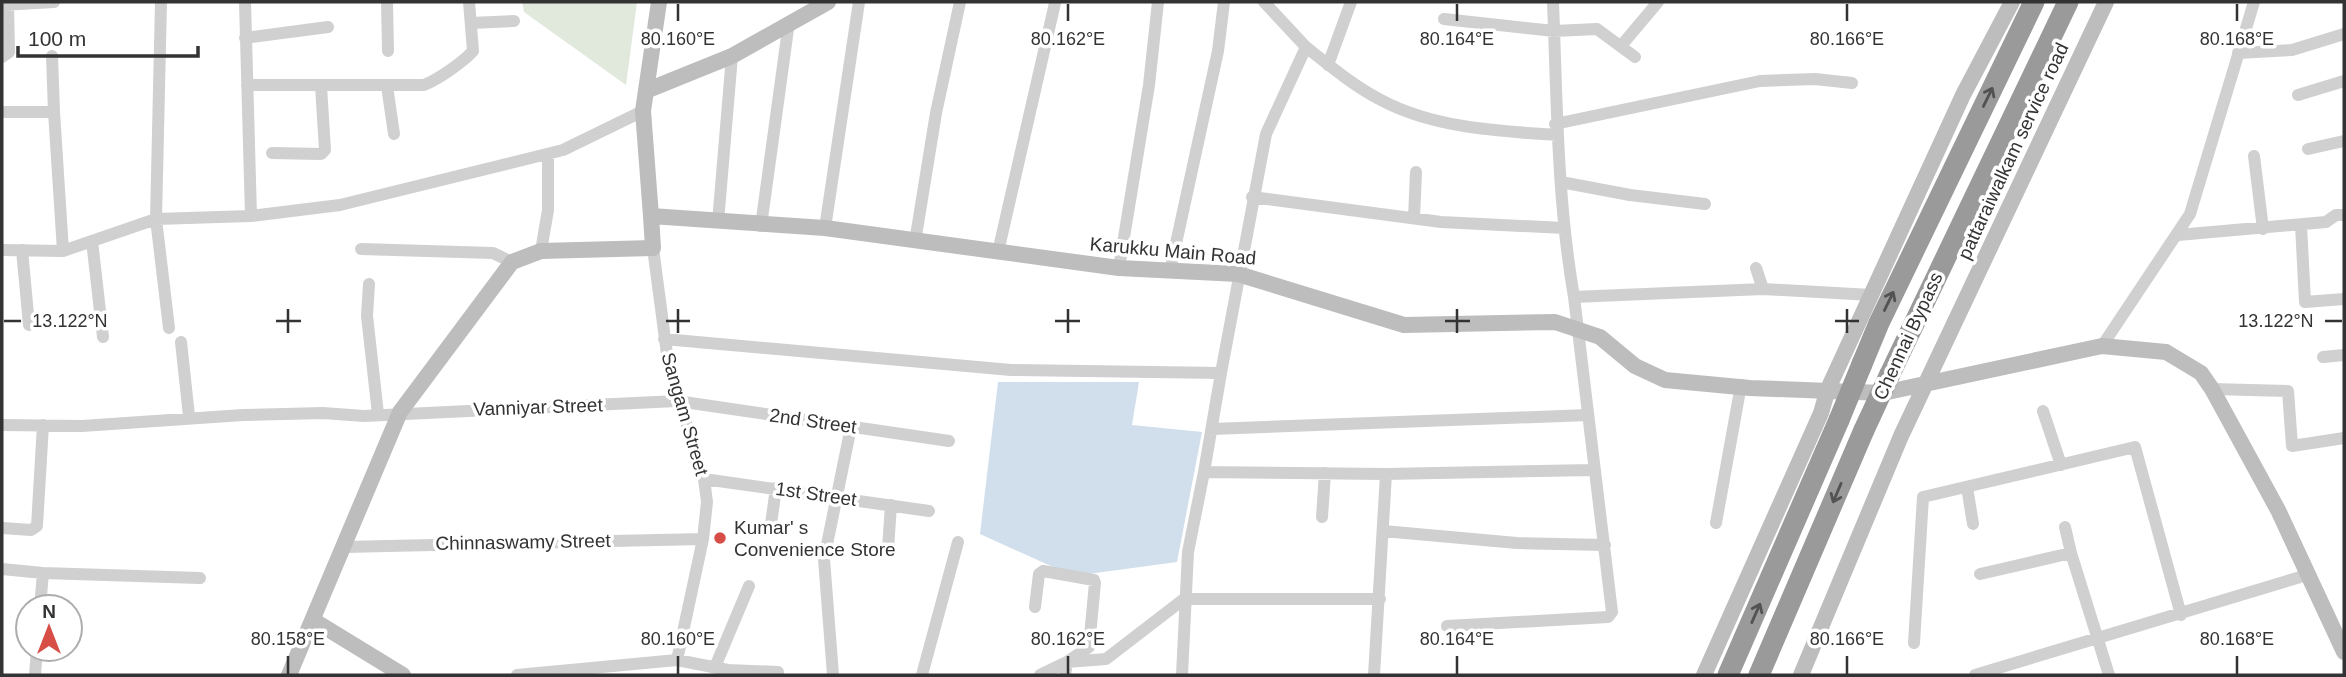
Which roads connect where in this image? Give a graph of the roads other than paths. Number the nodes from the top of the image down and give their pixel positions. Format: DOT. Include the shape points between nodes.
graph roads {
  1 [pos="54,2"];
  2 [pos="161,2"];
  3 [pos="244,2"];
  4 [pos="387,2"];
  5 [pos="469,2"];
  6 [pos="659,2"];
  7 [pos="828,2"];
  8 [pos="859,2"];
  9 [pos="960,2"];
  10 [pos="1158,2"];
  11 [pos="1224,2"];
  12 [pos="1351,2"];
  13 [pos="1553,2"];
  14 [pos="1658,2"];
  15 [pos="2012,2"];
  16 [pos="2034,2"];
  17 [pos="2068,2"];
  18 [pos="2106,2"];
  19 [pos="2254,2"];
  20 [pos="1267,3"];
  21 [pos="1055,4"];
  22 [pos="5,5"];
  23 [pos="1444,19"];
  24 [pos="514,21"];
  25 [pos="789,22"];
  26 [pos="471,23"];
  27 [pos="328,27"];
  28 [pos="1554,31"];
  29 [pos="2344,34"];
  30 [pos="245,38"];
  31 [pos="1620,46"];
  32 [pos="1306,47"];
  33 [pos="388,51"];
  34 [pos="2238,53"];
  35 [pos="52,55"];
  36 [pos="732,56"];
  37 [pos="2,57"];
  38 [pos="1635,57"];
  39 [pos="1328,65"];
  40 [pos="2344,80"];
  41 [pos="1852,83"];
  42 [pos="247,85"];
  43 [pos="321,86"];
  44 [pos="387,86"];
  45 [pos="648,90"];
  46 [pos="2298,95"];
  47 [pos="643,111"];
  48 [pos="54,112"];
  49 [pos="2,113"];
  50 [pos="1555,129"];
  51 [pos="394,134"];
  52 [pos="2344,141"];
  53 [pos="2308,149"];
  54 [pos="272,153"];
  55 [pos="548,154"];
  56 [pos="2254,156"];
  57 [pos="1416,172"];
  58 [pos="1560,182"];
  59 [pos="1252,197"];
  60 [pos="1705,204"];
  61 [pos="2344,215"];
  62 [pos="251,216"];
  63 [pos="651,216"];
  64 [pos="1414,218"];
  65 [pos="156,219"];
  66 [pos="718,222"];
  67 [pos="2301,225"];
  68 [pos="761,226"];
  69 [pos="1564,228"];
  70 [pos="825,229"];
  71 [pos="2263,229"];
  72 [pos="2178,235"];
  73 [pos="92,241"];
  74 [pos="915,242"];
  75 [pos="653,248"];
  76 [pos="361,249"];
  77 [pos="2,250"];
  78 [pos="22,250"];
  79 [pos="63,251"];
  80 [pos="541,251"];
  81 [pos="998,252"];
  82 [pos="512,261"];
  83 [pos="1119,268"];
  84 [pos="1756,268"];
  85 [pos="1170,271"];
  86 [pos="1238,274"];
  87 [pos="369,284"];
  88 [pos="1763,289"];
  89 [pos="1871,295"];
  90 [pos="1574,297"];
  91 [pos="2344,299"];
  92 [pos="29,325"];
  93 [pos="169,328"];
  94 [pos="1578,330"];
  95 [pos="103,337"];
  96 [pos="664,339"];
  97 [pos="181,342"];
  98 [pos="2102,346"];
  99 [pos="2344,355"];
  100 [pos="2323,357"];
  101 [pos="1220,373"];
  102 [pos="1928,382"];
  103 [pos="1741,385"];
  104 [pos="1828,389"];
  105 [pos="2212,389"];
  106 [pos="677,401"];
  107 [pos="2043,411"];
  108 [pos="400,412"];
  109 [pos="377,414"];
  110 [pos="1588,415"];
  111 [pos="189,416"];
  112 [pos="2,425"];
  113 [pos="43,425"];
  114 [pos="851,427"];
  115 [pos="1212,429"];
  116 [pos="2344,438"];
  117 [pos="949,441"];
  118 [pos="2061,465"];
  119 [pos="1594,470"];
  120 [pos="1204,472"];
  121 [pos="1325,473"];
  122 [pos="1386,474"];
  123 [pos="704,479"];
  124 [pos="1967,486"];
  125 [pos="776,488"];
  126 [pos="836,497"];
  127 [pos="891,505"];
  128 [pos="929,511"];
  129 [pos="1322,517"];
  130 [pos="1716,523"];
  131 [pos="1973,524"];
  132 [pos="2065,527"];
  133 [pos="2,528"];
  134 [pos="770,531"];
  135 [pos="1383,531"];
  136 [pos="703,539"];
  137 [pos="958,542"];
  138 [pos="1605,545"];
  139 [pos="344,547"];
  140 [pos="888,549"];
  141 [pos="2071,553"];
  142 [pos="2,569"];
  143 [pos="43,573"];
  144 [pos="1980,574"];
  145 [pos="2307,575"];
  146 [pos="200,578"];
  147 [pos="749,586"];
  148 [pos="41,593"];
  149 [pos="1184,599"];
  150 [pos="1380,600"];
  151 [pos="1035,607"];
  152 [pos="2181,615"];
  153 [pos="313,620"];
  154 [pos="1447,626"];
  155 [pos="2099,639"];
  156 [pos="1914,643"];
  157 [pos="2344,652"];
  158 [pos="677,660"];
  159 [pos="1067,662"];
  160 [pos="2017,670"];
  161 [pos="723,671"];
  162 [pos="771,673"];
  163 [pos="289,675"];
  164 [pos="404,675"];
  165 [pos="517,675"];
  166 [pos="833,675"];
  167 [pos="922,675"];
  168 [pos="1040,675"];
  169 [pos="1066,675"];
  170 [pos="1182,675"];
  171 [pos="1374,675"];
  172 [pos="1704,675"];
  173 [pos="1728,675"];
  174 [pos="1759,675"];
  175 [pos="1801,675"];
  176 [pos="1975,675"];
  177 [pos="2109,675"];
  1 -- 22 [label="street"];
  2 -- 65 [label="street"];
  3 -- 30 [label="street"];
  4 -- 33 [label="street"];
  5 -- 26 [label="street"];
  6 -- 45 [label="main road"];
  7 -- 25 [label="main road"];
  8 -- 70 [label="street"];
  9 -- 74 [label="street"];
  10 -- 83 [label="street"];
  11 -- 85 [label="street" via="1218,51"];
  12 -- 39 [label="street"];
  13 -- 28 [label="street"];
  14 -- 31 [label="street"];
  15 -- 89 [label="main road" via="1963,95"];
  173 -- 16 [label="highway, Chennai Bypass, one-way, bridge" via="1879,323"];
  17 -- 174 [label="highway, Chennai Bypass, one-way, bridge" via="1864,430"];
  18 -- 102 [label="main road, pattaraiwalkam service road"];
  19 -- 34 [label="street"];
  20 -- 32 [label="street"];
  21 -- 81 [label="street"];
  22 -- 37 [label="street" via="9,52"];
  23 -- 28 [label="street"];
  24 -- 26 [label="street"];
  25 -- 36 [label="main road"];
  25 -- 68 [label="street"];
  26 -- 44 [label="street" via="473,51 450,71 424,85"];
  27 -- 30 [label="street"];
  28 -- 31 [label="street" via="1597,29"];
  28 -- 50 [label="street"];
  29 -- 34 [label="street" via="2292,50"];
  30 -- 42 [label="street"];
  31 -- 38 [label="street"];
  32 -- 39 [label="street"];
  32 -- 59 [label="street" via="1266,134"];
  34 -- 72 [label="street" via="2190,214"];
  35 -- 48 [label="street"];
  36 -- 45 [label="main road"];
  36 -- 66 [label="street"];
  39 -- 50 [label="street" via="1384,102 1416,114 1496,131"];
  40 -- 46 [label="street"];
  41 -- 50 [label="street" via="1760,80"];
  42 -- 43 [label="street"];
  42 -- 62 [label="street"];
  43 -- 44 [label="street"];
  43 -- 54 [label="street" via="325,150"];
  44 -- 51 [label="street"];
  45 -- 47 [label="main road"];
  47 -- 55 [label="street"];
  47 -- 63 [label="main road"];
  48 -- 49 [label="street"];
  48 -- 79 [label="street"];
  50 -- 58 [label="street"];
  52 -- 53 [label="street"];
  55 -- 62 [label="street" via="340,205"];
  55 -- 80 [label="street" via="548,210"];
  56 -- 71 [label="street"];
  57 -- 64 [label="street"];
  58 -- 60 [label="street"];
  58 -- 69 [label="street"];
  59 -- 64 [label="street"];
  59 -- 86 [label="street"];
  61 -- 67 [label="street"];
  62 -- 65 [label="street"];
  63 -- 66 [label="main road, Karukku Main Road"];
  63 -- 75 [label="main road"];
  64 -- 69 [label="street"];
  65 -- 73 [label="street"];
  65 -- 93 [label="street"];
  66 -- 68 [label="main road, Karukku Main Road"];
  67 -- 71 [label="street"];
  67 -- 91 [label="street" via="2305,302"];
  68 -- 70 [label="main road, Karukku Main Road"];
  69 -- 90 [label="street"];
  70 -- 74 [label="main road, Karukku Main Road"];
  71 -- 72 [label="street"];
  72 -- 98 [label="street"];
  73 -- 79 [label="street"];
  73 -- 95 [label="street"];
  74 -- 81 [label="main road, Karukku Main Road"];
  75 -- 80 [label="main road"];
  75 -- 96 [label="street, Sangam Street"];
  76 -- 82 [label="street" via="493,253"];
  77 -- 78 [label="street"];
  78 -- 79 [label="street"];
  78 -- 92 [label="street"];
  80 -- 82 [label="main road"];
  81 -- 83 [label="main road, Karukku Main Road"];
  82 -- 108 [label="main road"];
  83 -- 85 [label="main road, Karukku Main Road"];
  84 -- 88 [label="street"];
  85 -- 86 [label="main road, Karukku Main Road"];
  86 -- 94 [label="main road, Karukku Main Road" via="1405,324 1555,322"];
  86 -- 101 [label="street"];
  87 -- 109 [label="street" via="367,316"];
  88 -- 89 [label="street"];
  88 -- 90 [label="street"];
  89 -- 104 [label="main road"];
  90 -- 94 [label="street"];
  94 -- 103 [label="main road, Karukku Main Road" via="1601,337 1635,366 1665,380"];
  94 -- 110 [label="street"];
  96 -- 101 [label="street" via="1011,370"];
  96 -- 106 [label="street, Sangam Street"];
  97 -- 111 [label="street"];
  98 -- 102 [label="main road, Karukku Main Road"];
  98 -- 105 [label="main road, Karukku Main Road" via="2166,352 2201,373"];
  99 -- 100 [label="street"];
  101 -- 115 [label="street"];
  102 -- 104 [label="main road, Karukku Main Road" via="1884,393"];
  102 -- 175 [label="main road, pattaraiwalkam service road"];
  103 -- 104 [label="main road, Karukku Main Road"];
  103 -- 130 [label="street"];
  104 -- 172 [label="main road"];
  105 -- 116 [label="street" via="2288,391 2292,446"];
  105 -- 145 [label="main road, Karukku Main Road" via="2278,510"];
  106 -- 108 [label="street, Vanniyar Street"];
  106 -- 114 [label="street, 2nd Street"];
  106 -- 123 [label="street, Sangam Street"];
  107 -- 118 [label="street"];
  108 -- 109 [label="street, Vanniyar Street"];
  108 -- 139 [label="main road"];
  109 -- 111 [label="street, Vanniyar Street"];
  110 -- 115 [label="street"];
  110 -- 119 [label="street"];
  111 -- 113 [label="street, Vanniyar Street"];
  112 -- 113 [label="street, Vanniyar Street"];
  113 -- 133 [label="street" via="37,526 31,530"];
  114 -- 117 [label="street, 2nd Street"];
  114 -- 126 [label="street"];
  115 -- 120 [label="street"];
  118 -- 124 [label="street"];
  118 -- 152 [label="street" via="2135,447"];
  119 -- 122 [label="street"];
  119 -- 138 [label="street"];
  120 -- 121 [label="street"];
  120 -- 149 [label="street"];
  121 -- 122 [label="street"];
  121 -- 129 [label="street"];
  122 -- 135 [label="street"];
  123 -- 125 [label="street, 1st Street"];
  123 -- 136 [label="street, Sangam Street"];
  124 -- 131 [label="street"];
  124 -- 156 [label="street" via="1923,497"];
  125 -- 126 [label="street, 1st Street"];
  125 -- 134 [label="street"];
  126 -- 127 [label="street, 1st Street"];
  126 -- 166 [label="street" via="824,559"];
  127 -- 128 [label="street, 1st Street"];
  127 -- 140 [label="street"];
  132 -- 141 [label="street"];
  135 -- 138 [label="street" via="1517,543"];
  135 -- 150 [label="street"];
  136 -- 139 [label="street, Chinnaswamy Street"];
  136 -- 158 [label="street, Sangam Street"];
  137 -- 167 [label="street"];
  138 -- 154 [label="street" via="1612,612 1608,617"];
  139 -- 153 [label="main road"];
  141 -- 144 [label="street"];
  141 -- 155 [label="street"];
  142 -- 143 [label="street"];
  143 -- 146 [label="street"];
  143 -- 148 [label="street"];
  145 -- 152 [label="street"];
  145 -- 157 [label="main road, Karukku Main Road"];
  147 -- 161 [label="street"];
  149 -- 150 [label="street"];
  149 -- 159 [label="street" via="1106,659"];
  149 -- 170 [label="street"];
  150 -- 171 [label="street"];
  151 -- 159 [label="street" via="1038,575 1043,571 1094,580 1089,647"];
  152 -- 155 [label="street"];
  153 -- 163 [label="main road"];
  153 -- 164 [label="main road"];
  155 -- 160 [label="street"];
  155 -- 177 [label="street"];
  158 -- 161 [label="street"];
  158 -- 165 [label="street"];
  159 -- 168 [label="street"];
  159 -- 169 [label="street"];
  160 -- 176 [label="street"];
  161 -- 162 [label="street"];
}
